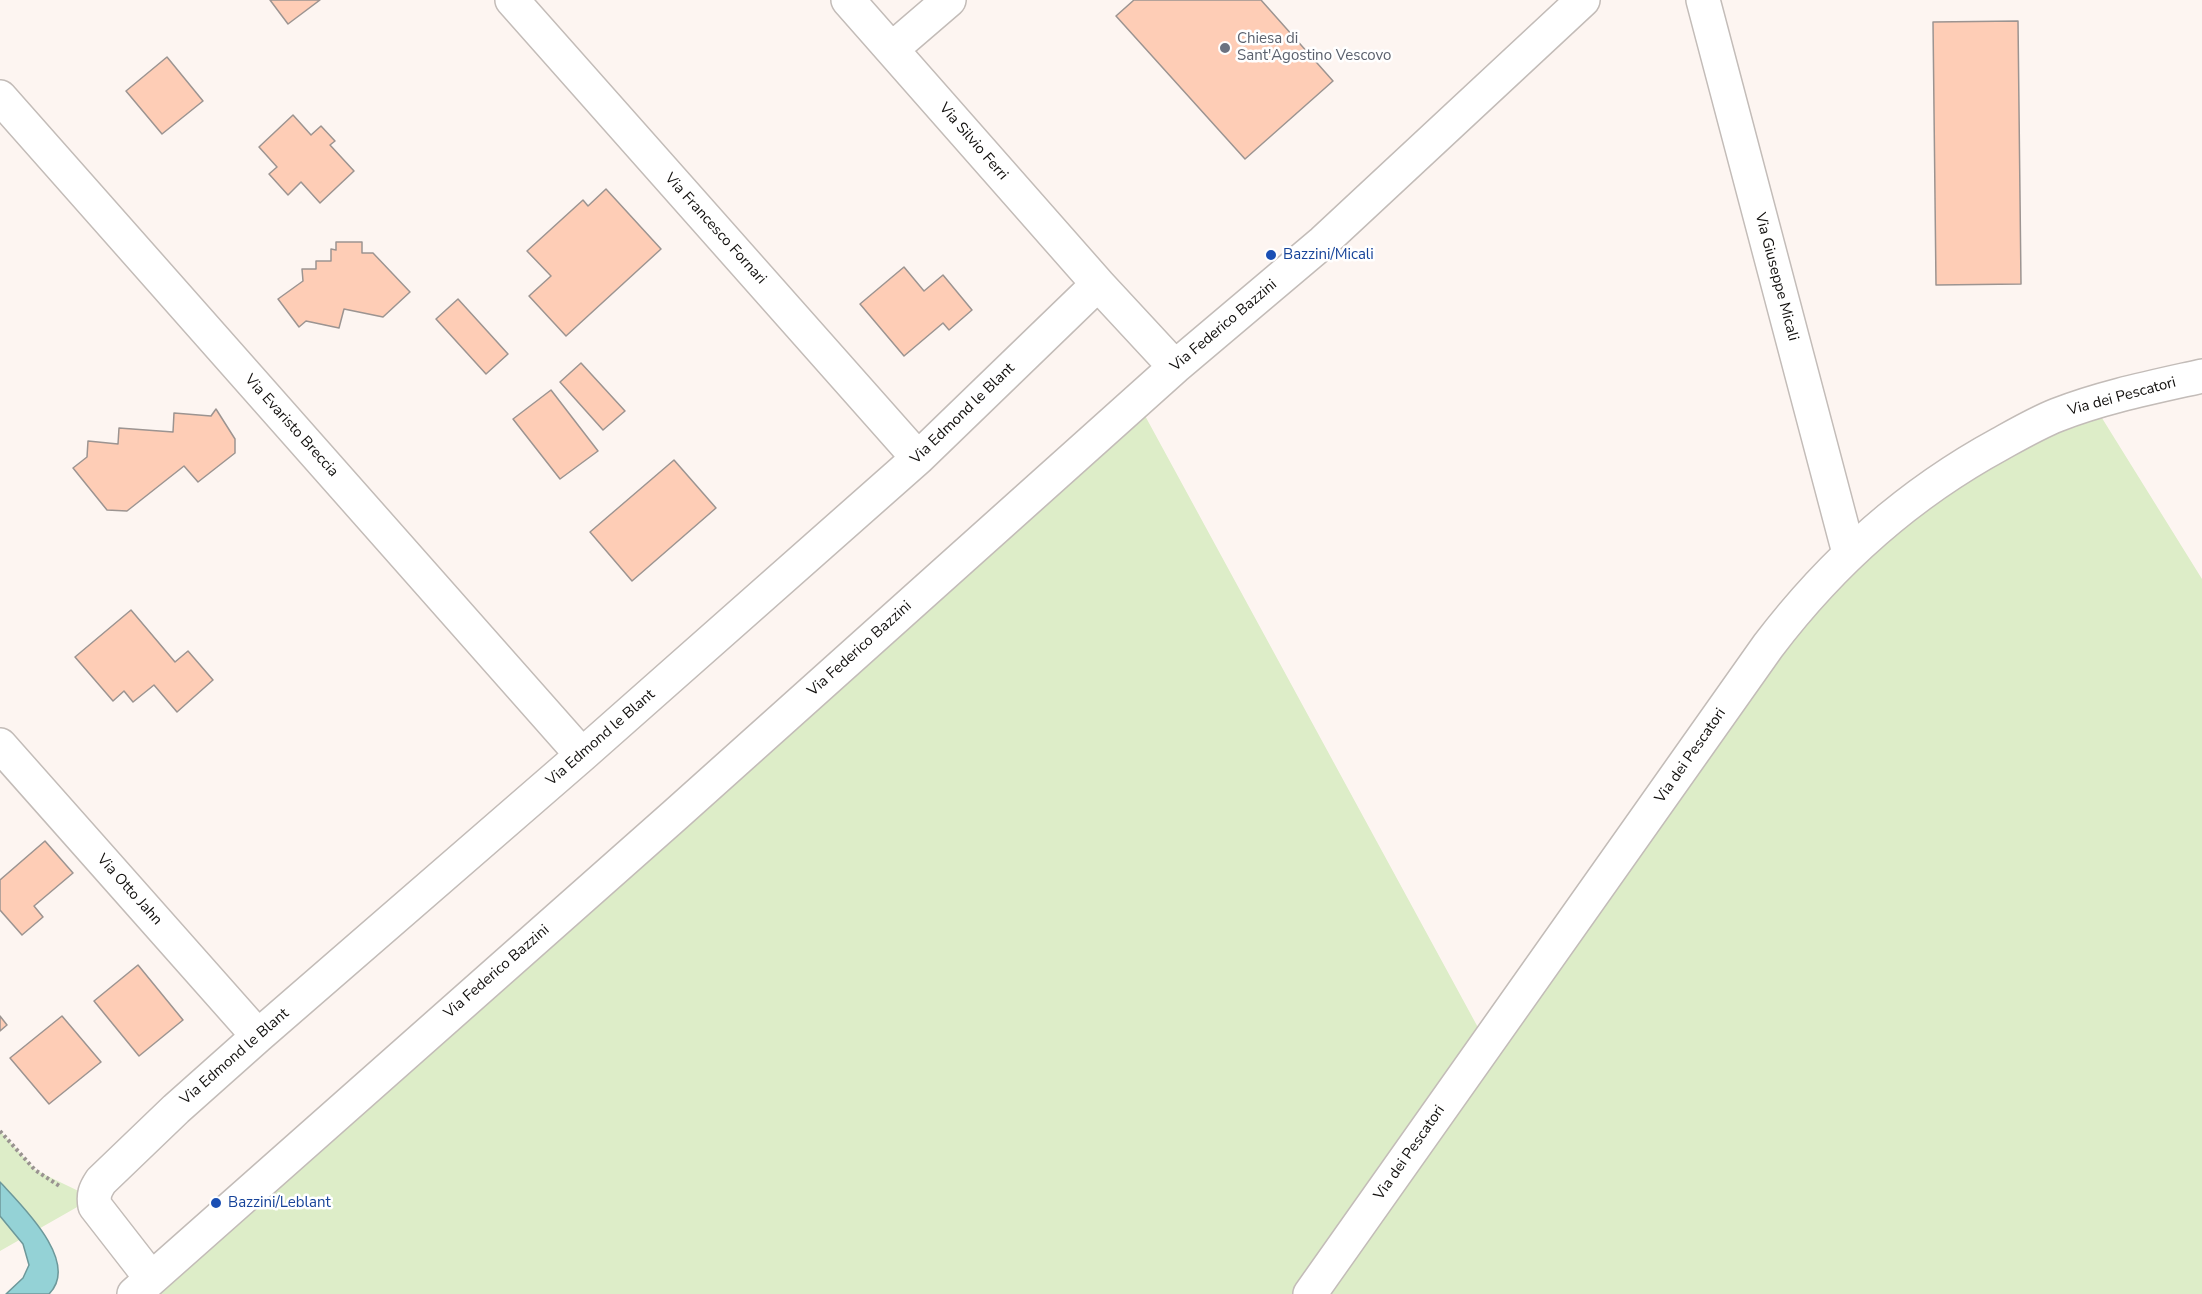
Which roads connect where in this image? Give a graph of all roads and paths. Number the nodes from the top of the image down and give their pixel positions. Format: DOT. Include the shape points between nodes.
graph roads {
  1 [pos="512,0"];
  2 [pos="848,0"];
  3 [pos="948,0"];
  4 [pos="1583,0"];
  5 [pos="1703,0"];
  6 [pos="892,49"];
  7 [pos="0,97"];
  8 [pos="1098,284"];
  9 [pos="1175,367"];
  10 [pos="2202,376"];
  11 [pos="918,458"];
  12 [pos="1849,553"];
  13 [pos="0,745"];
  14 [pos="582,755"];
  15 [pos="258,1036"];
  16 [pos="0,1131"];
  17 [pos="93,1198"];
  18 [pos="143,1286"];
  19 [pos="1310,1294"];
  1 -- 11 [label="street, Via Francesco Fornari"];
  2 -- 6 [label="street, Via Silvio Ferri"];
  3 -- 6 [label="street"];
  4 -- 9 [label="street, Via Federico Bazzini" via="1323,242"];
  5 -- 12 [label="street, Via Giuseppe Micali"];
  6 -- 8 [label="street, Via Silvio Ferri"];
  7 -- 14 [label="street, Via Evaristo Breccia"];
  8 -- 9 [label="street"];
  8 -- 11 [label="street, Via Edmond le Blant"];
  9 -- 18 [label="street, Via Federico Bazzini"];
  10 -- 12 [label="street, Via dei Pescatori" via="2092,402 2018,434 1933,484"];
  11 -- 14 [label="street, Via Edmond le Blant"];
  12 -- 19 [label="street, Via dei Pescatori" via="1768,646"];
  13 -- 15 [label="street, Via Otto Jahn"];
  14 -- 15 [label="street, Via Edmond le Blant"];
  15 -- 17 [label="street, Via Edmond le Blant" via="101,1181"];
  16 -- 17 [label="path" via="35,1170 64,1189"];
  17 -- 18 [label="street"];
}
